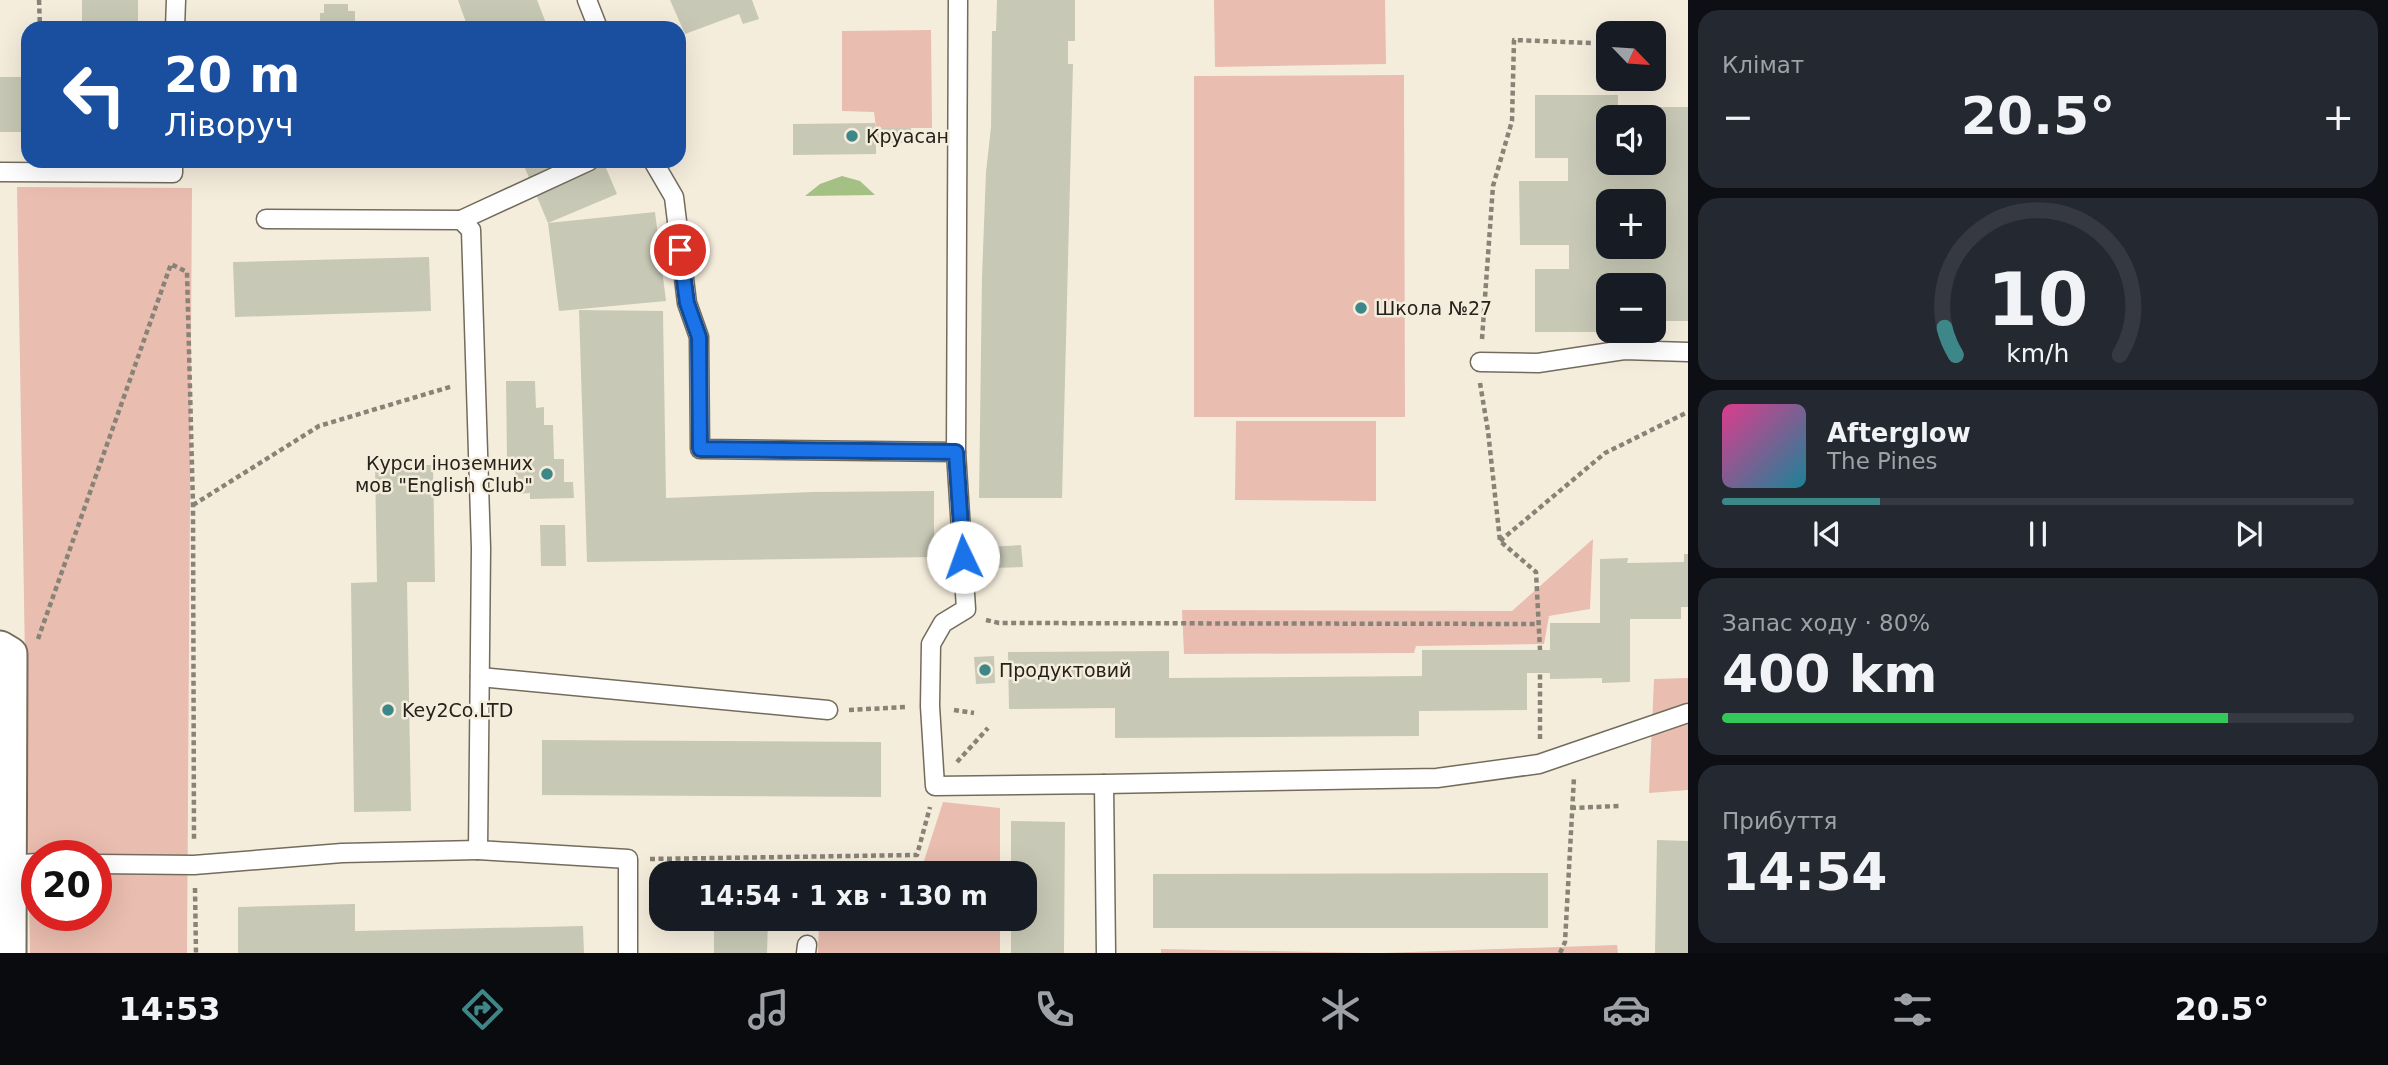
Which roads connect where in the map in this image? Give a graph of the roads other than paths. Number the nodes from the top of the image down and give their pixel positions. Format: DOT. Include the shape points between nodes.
graph roads {
  1 [pos="176,0"];
  2 [pos="587,0"];
  3 [pos="958,0"];
  4 [pos="175,21"];
  5 [pos="595,21"];
  6 [pos="173,168"];
  7 [pos="574,168"];
  8 [pos="657,168"];
  9 [pos="0,172"];
  10 [pos="266,219"];
  11 [pos="461,220"];
  12 [pos="1688,352"];
  13 [pos="1480,362"];
  14 [pos="956,452"];
  15 [pos="5,651"];
  16 [pos="480,677"];
  17 [pos="828,710"];
  18 [pos="1688,713"];
  19 [pos="1104,784"];
  20 [pos="22,840"];
  21 [pos="478,850"];
  22 [pos="112,864"];
  23 [pos="21,882"];
  24 [pos="9,953"];
  25 [pos="628,953"];
  26 [pos="1105,953"];
  1 -- 4 [label="lane"];
  2 -- 5 [label="lane"];
  3 -- 14 [label="lane"];
  6 -- 9 [label="lane" via="173,173"];
  7 -- 11 [label="lane"];
  8 -- 14 [label="lane" via="674,197 687,303 699,337 700,449"];
  10 -- 11 [label="lane"];
  11 -- 16 [label="lane" via="471,230 481,548"];
  12 -- 13 [label="lane" via="1624,350 1538,363"];
  14 -- 19 [label="lane" via="966,609 943,623 931,644 935,786"];
  15 -- 20 [label="street"];
  16 -- 17 [label="lane"];
  16 -- 21 [label="lane"];
  18 -- 19 [label="lane" via="1539,764 1437,778"];
  19 -- 26 [label="lane"];
  21 -- 22 [label="lane" via="342,853 194,865"];
  21 -- 25 [label="lane" via="628,859"];
  23 -- 24 [label="street"];
}
